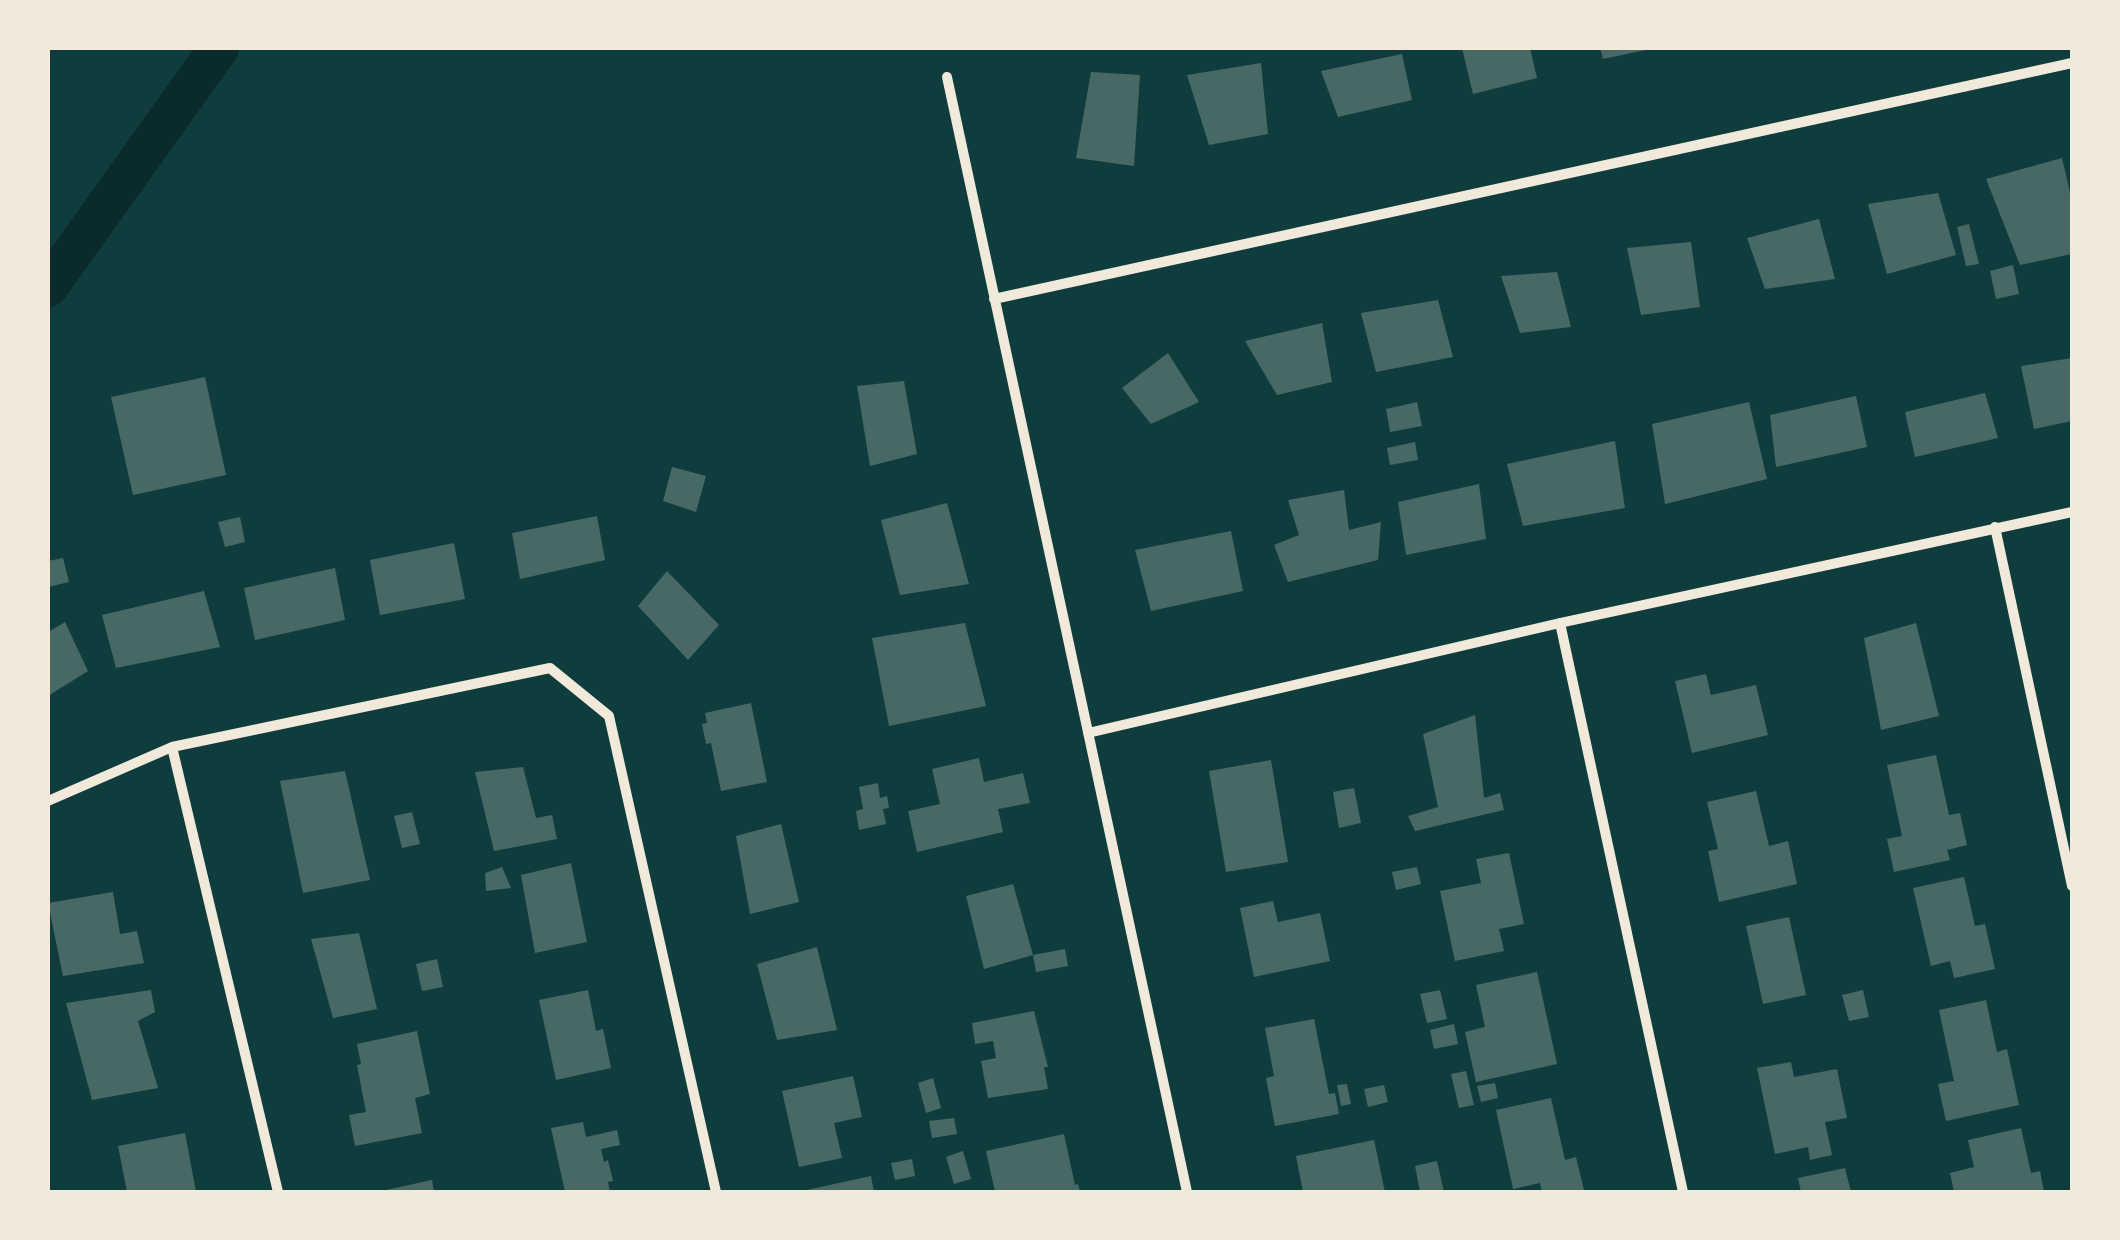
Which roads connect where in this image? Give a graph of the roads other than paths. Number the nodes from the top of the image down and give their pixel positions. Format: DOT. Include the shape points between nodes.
graph roads {
  1 [pos="2072,63"];
  2 [pos="947,77"];
  3 [pos="994,299"];
  4 [pos="2072,512"];
  5 [pos="1995,527"];
  6 [pos="1560,623"];
  7 [pos="1088,732"];
  8 [pos="172,747"];
  9 [pos="48,801"];
  10 [pos="2072,886"];
  11 [pos="278,1192"];
  12 [pos="716,1192"];
  13 [pos="1187,1192"];
  14 [pos="1682,1192"];
  1 -- 3 [label="street"];
  2 -- 3 [label="street"];
  3 -- 7 [label="street"];
  4 -- 5 [label="street"];
  5 -- 6 [label="street"];
  5 -- 10 [label="street"];
  6 -- 7 [label="street"];
  6 -- 14 [label="street"];
  7 -- 13 [label="street"];
  8 -- 9 [label="street"];
  8 -- 11 [label="street"];
  8 -- 12 [label="street" via="550,668 608,716"];
}
